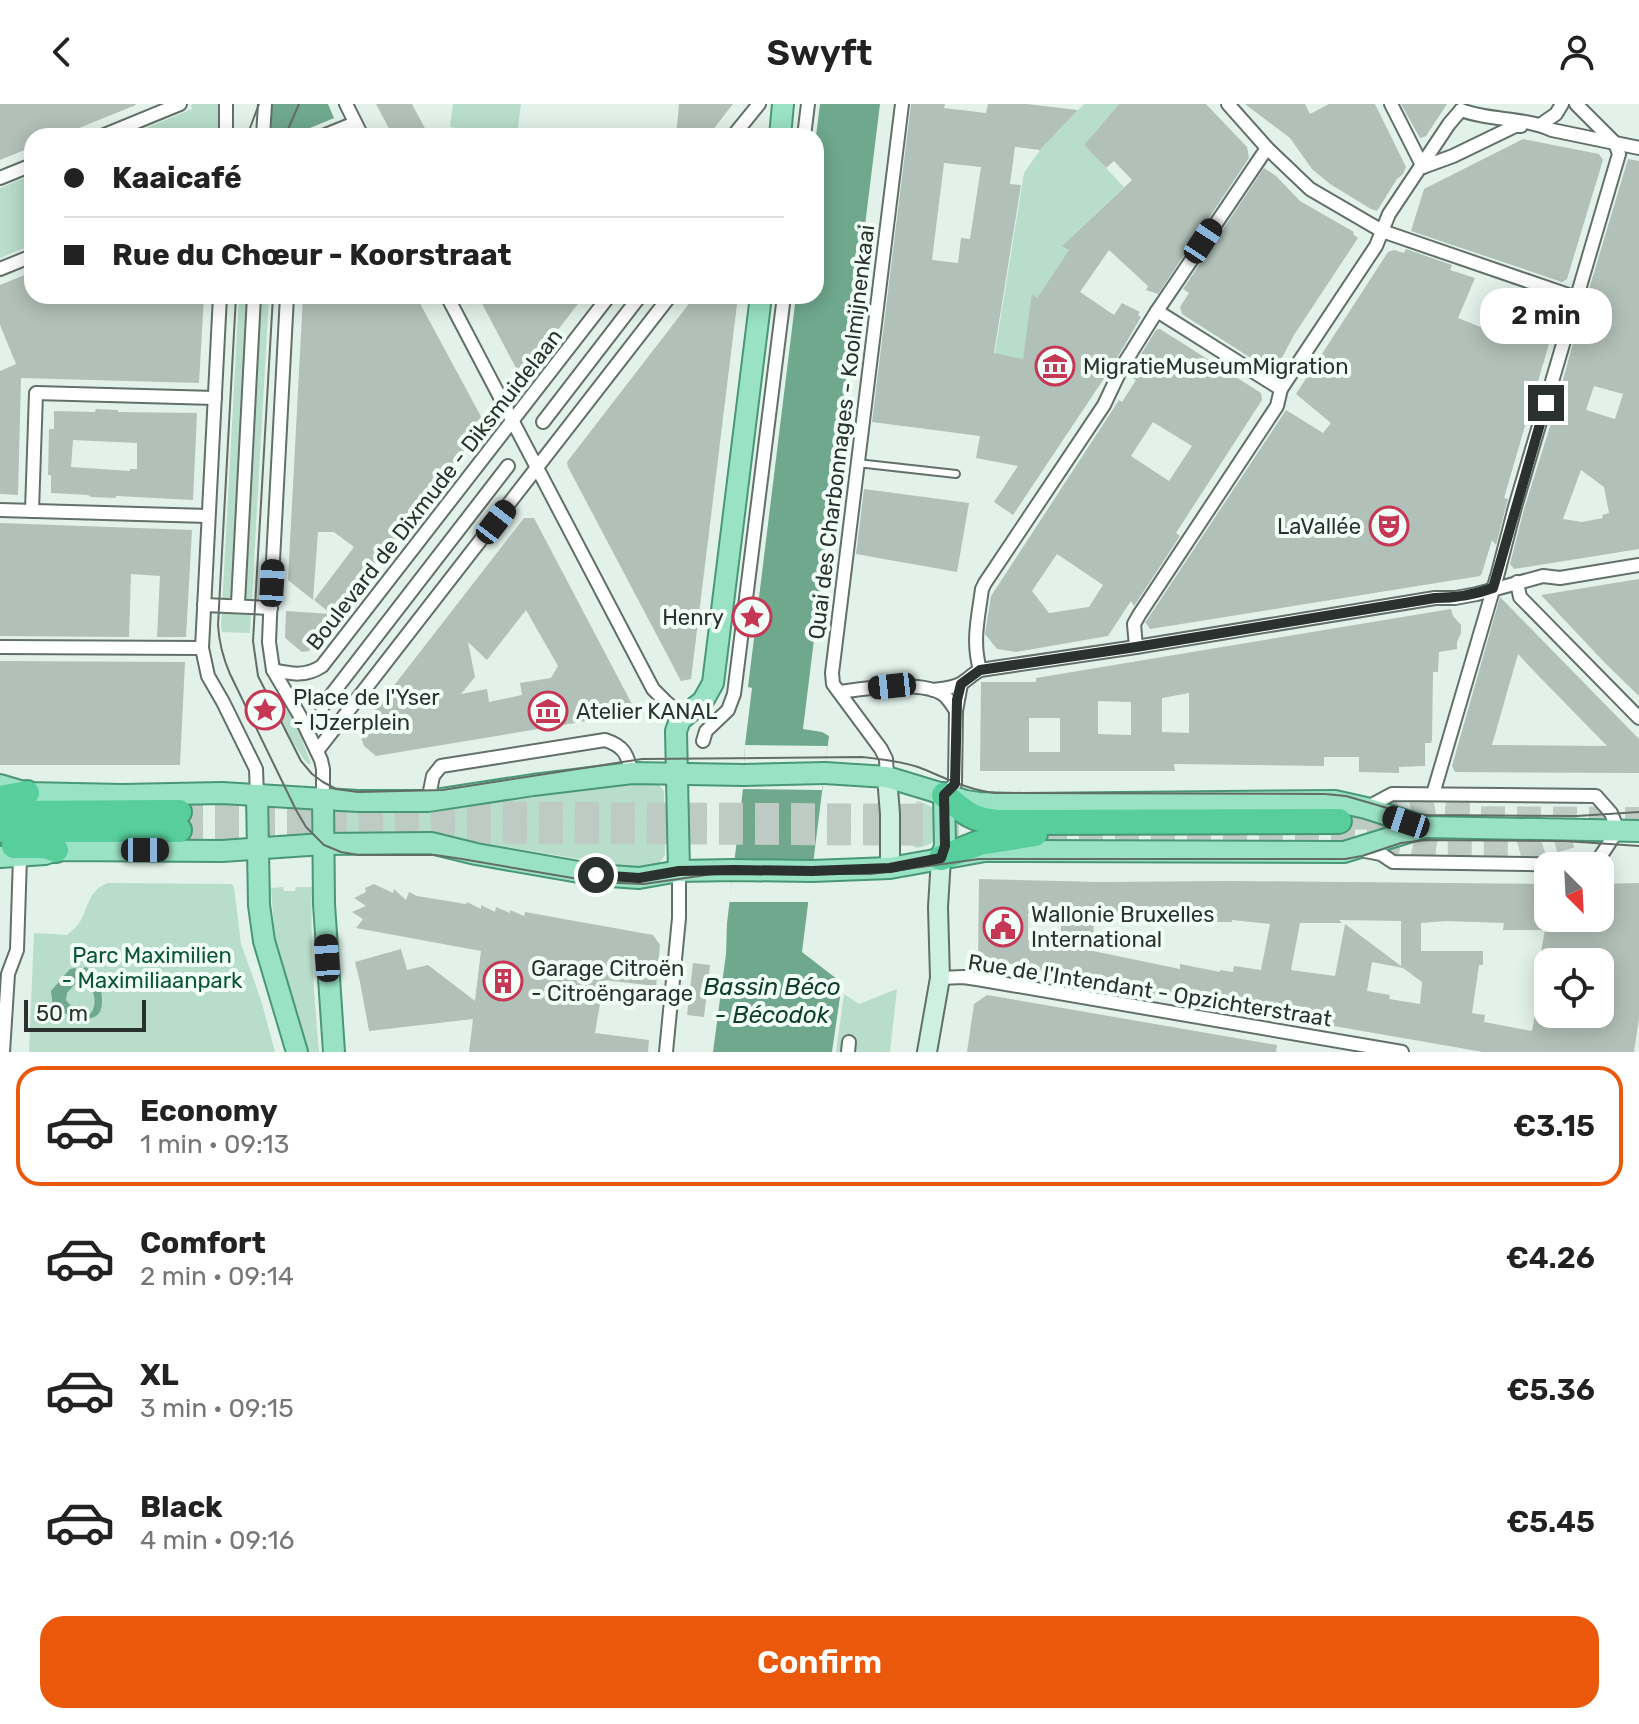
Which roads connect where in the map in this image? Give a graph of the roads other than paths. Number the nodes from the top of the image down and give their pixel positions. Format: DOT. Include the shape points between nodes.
graph roads {
  1 [pos="180,104"];
  2 [pos="226,104"];
  3 [pos="265,104"];
  4 [pos="346,104"];
  5 [pos="759,104"];
  6 [pos="783,104"];
  7 [pos="808,104"];
  8 [pos="902,104"];
  9 [pos="1228,104"];
  10 [pos="1391,104"];
  11 [pos="1562,104"];
  12 [pos="1576,104"];
  13 [pos="1461,107"];
  14 [pos="355,123"];
  15 [pos="1540,125"];
  16 [pos="122,128"];
  17 [pos="226,128"];
  18 [pos="264,128"];
  19 [pos="343,128"];
  20 [pos="358,128"];
  21 [pos="740,128"];
  22 [pos="781,128"];
  23 [pos="805,128"];
  24 [pos="1615,143"];
  25 [pos="1267,148"];
  26 [pos="1639,148"];
  27 [pos="1423,167"];
  28 [pos="24,168"];
  29 [pos="0,178"];
  30 [pos="1382,231"];
  31 [pos="24,259"];
  32 [pos="0,269"];
  33 [pos="1577,298"];
  34 [pos="220,304"];
  35 [pos="254,304"];
  36 [pos="287,304"];
  37 [pos="451,304"];
  38 [pos="603,304"];
  39 [pos="634,304"];
  40 [pos="664,304"];
  41 [pos="760,304"];
  42 [pos="783,304"];
  43 [pos="1157,311"];
  44 [pos="1281,389"];
  45 [pos="215,398"];
  46 [pos="513,420"];
  47 [pos="543,422"];
  48 [pos="857,463"];
  49 [pos="508,466"];
  50 [pos="537,468"];
  51 [pos="956,474"];
  52 [pos="0,510"];
  53 [pos="32,511"];
  54 [pos="208,516"];
  55 [pos="1639,565"];
  56 [pos="1517,582"];
  57 [pos="1493,588"];
  58 [pos="238,603"];
  59 [pos="204,605"];
  60 [pos="271,608"];
  61 [pos="0,647"];
  62 [pos="1136,647"];
  63 [pos="202,648"];
  64 [pos="273,670"];
  65 [pos="980,670"];
  66 [pos="961,684"];
  67 [pos="933,690"];
  68 [pos="839,692"];
  69 [pos="322,707"];
  70 [pos="956,711"];
  71 [pos="684,717"];
  72 [pos="1639,718"];
  73 [pos="703,741"];
  74 [pos="317,751"];
  75 [pos="632,773"];
  76 [pos="678,774"];
  77 [pos="887,777"];
  78 [pos="0,785"];
  79 [pos="27,793"];
  80 [pos="1433,794"];
  81 [pos="257,795"];
  82 [pos="944,795"];
  83 [pos="0,798"];
  84 [pos="323,799"];
  85 [pos="428,801"];
  86 [pos="1366,808"];
  87 [pos="0,813"];
  88 [pos="1425,827"];
  89 [pos="0,830"];
  90 [pos="1629,830"];
  91 [pos="1345,835"];
  92 [pos="323,844"];
  93 [pos="258,849"];
  94 [pos="56,850"];
  95 [pos="7,853"];
  96 [pos="941,858"];
  97 [pos="890,868"];
  98 [pos="679,871"];
  99 [pos="940,978"];
  100 [pos="3,1052"];
  101 [pos="297,1052"];
  102 [pos="334,1052"];
  103 [pos="666,1052"];
  104 [pos="927,1052"];
  105 [pos="1402,1052"];
  1 -- 16 [label="street"];
  2 -- 17 [label="street"];
  3 -- 18 [label="street"];
  4 -- 14 [label="street"];
  5 -- 21 [label="street"];
  6 -- 22 [label="main road"];
  7 -- 23 [label="street"];
  8 -- 48 [label="street, Quai des Charbonnages - Koolmijnenkaai" via="884,290"];
  9 -- 25 [label="street"];
  10 -- 27 [label="street"];
  11 -- 15 [label="street"];
  12 -- 24 [label="street"];
  13 -- 15 [label="street" via="1477,116"];
  13 -- 27 [label="street"];
  14 -- 19 [label="street"];
  14 -- 20 [label="street"];
  15 -- 24 [label="street"];
  15 -- 27 [label="street" via="1515,126"];
  24 -- 26 [label="street"];
  24 -- 33 [label="street" via="1619,154"];
  25 -- 30 [label="street" via="1310,189"];
  25 -- 43 [label="street"];
  27 -- 30 [label="street"];
  28 -- 29 [label="street"];
  30 -- 33 [label="street"];
  30 -- 44 [label="street"];
  31 -- 32 [label="street"];
  33 -- 57 [label="street"];
  34 -- 45 [label="street"];
  35 -- 58 [label="street"];
  36 -- 60 [label="street"];
  37 -- 46 [label="street"];
  38 -- 46 [label="street, Boulevard de Dixmude - Diksmuidelaan"];
  39 -- 47 [label="street, Boulevard de Dixmude - Diksmuidelaan"];
  40 -- 50 [label="street"];
  41 -- 71 [label="main road" via="713,683"];
  42 -- 73 [label="street" via="730,706"];
  43 -- 44 [label="street"];
  43 -- 65 [label="street" via="1104,405 982,589 975,647"];
  44 -- 62 [label="street" via="1277,406 1139,615 1134,624"];
  45 -- 53 [label="street" via="36,393"];
  45 -- 54 [label="street"];
  46 -- 50 [label="street"];
  46 -- 64 [label="street, Boulevard de Dixmude - Diksmuidelaan" via="322,666 302,674"];
  48 -- 51 [label="lane"];
  48 -- 68 [label="street, Quai des Charbonnages - Koolmijnenkaai" via="832,673"];
  49 -- 69 [label="street, Boulevard de Dixmude - Diksmuidelaan"];
  50 -- 71 [label="street" via="655,692"];
  50 -- 74 [label="street"];
  52 -- 53 [label="street"];
  53 -- 54 [label="street"];
  54 -- 59 [label="street"];
  55 -- 56 [label="street"];
  56 -- 57 [label="street"];
  56 -- 72 [label="street" via="1520,597"];
  57 -- 62 [label="street"];
  57 -- 80 [label="street"];
  59 -- 60 [label="street"];
  59 -- 63 [label="street"];
  60 -- 64 [label="street"];
  61 -- 63 [label="street"];
  62 -- 65 [label="street"];
  63 -- 81 [label="street" via="208,676 256,769"];
  64 -- 74 [label="street"];
  65 -- 66 [label="street"];
  66 -- 67 [label="street"];
  66 -- 70 [label="street"];
  67 -- 68 [label="street" via="892,686"];
  67 -- 70 [label="street"];
  68 -- 77 [label="street, Quai des Charbonnages - Koolmijnenkaai" via="881,749"];
  70 -- 82 [label="street" via="955,784"];
  71 -- 76 [label="main road" via="676,731"];
  74 -- 84 [label="street"];
  75 -- 76 [label="main road"];
  75 -- 85 [label="main road"];
  75 -- 85 [label="street" via="618,744 605,740 441,766 433,776"];
  76 -- 77 [label="main road, bridge"];
  76 -- 98 [label="main road"];
  77 -- 82 [label="main road"];
  77 -- 97 [label="street"];
  78 -- 79 [label="main road"];
  79 -- 81 [label="main road"];
  79 -- 83 [label="highway"];
  80 -- 86 [label="street" via="1392,794"];
  80 -- 90 [label="street" via="1596,796"];
  81 -- 84 [label="main road"];
  81 -- 93 [label="main road"];
  82 -- 86 [label="main road" via="998,804 1335,801"];
  82 -- 91 [label="highway" via="978,820 997,822"];
  82 -- 96 [label="main road"];
  84 -- 85 [label="main road"];
  84 -- 92 [label="main road"];
  86 -- 88 [label="main road"];
  87 -- 89 [label="highway" via="179,821"];
  88 -- 90 [label="main road"];
  88 -- 91 [label="main road" via="1391,837"];
  90 -- 91 [label="street" via="1598,860 1584,865 1393,862"];
  91 -- 96 [label="highway" via="1029,834 979,843"];
  91 -- 96 [label="main road" via="1344,852 979,852"];
  92 -- 93 [label="main road"];
  92 -- 98 [label="main road" via="431,843 620,877"];
  92 -- 102 [label="main road"];
  93 -- 94 [label="main road"];
  93 -- 101 [label="main road" via="264,941"];
  94 -- 95 [label="highway" via="45,846"];
  95 -- 100 [label="street" via="17,950 8,974"];
  96 -- 97 [label="main road"];
  96 -- 99 [label="street"];
  97 -- 98 [label="main road"];
  98 -- 103 [label="street"];
  99 -- 104 [label="street"];
  99 -- 105 [label="street, Rue de l'Intendant - Opzichterstraat" via="977,979"];
}
